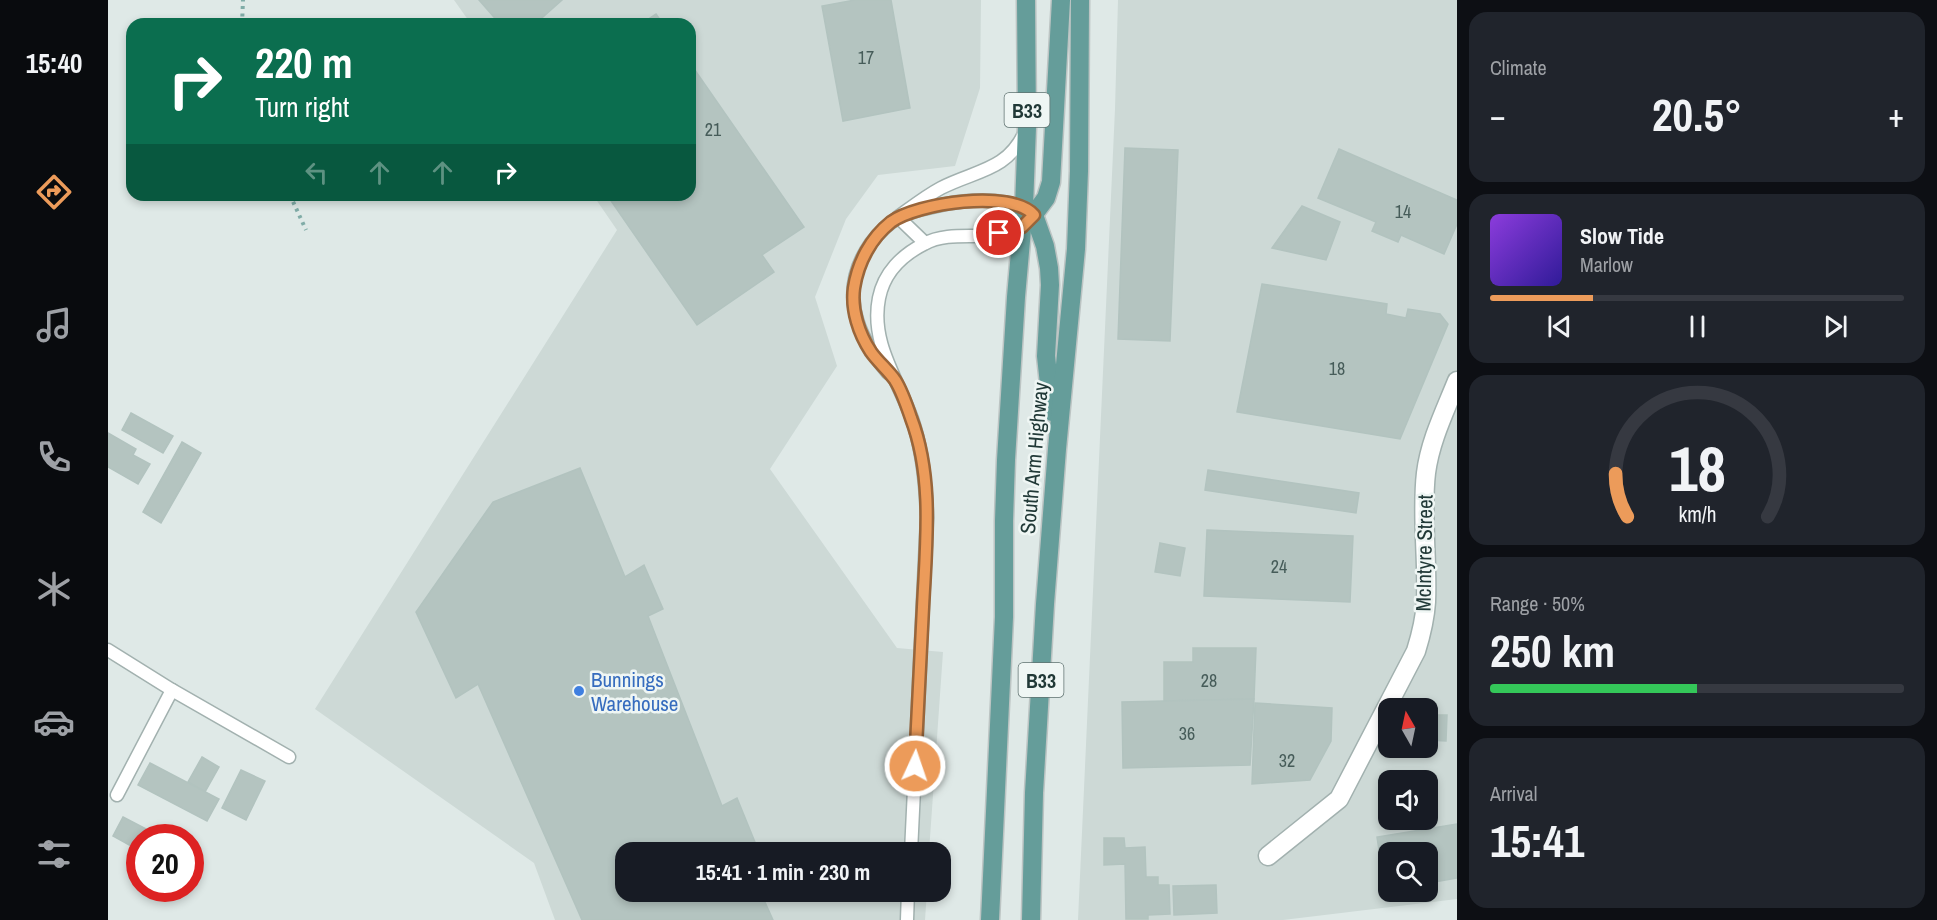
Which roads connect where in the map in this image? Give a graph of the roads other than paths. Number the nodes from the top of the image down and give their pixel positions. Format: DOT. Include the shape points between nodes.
graph roads {
  1 [pos="1026,0"];
  2 [pos="1061,0"];
  3 [pos="1080,0"];
  4 [pos="1027,127"];
  5 [pos="1027,216"];
  6 [pos="898,217"];
  7 [pos="925,243"];
  8 [pos="895,381"];
  9 [pos="1457,381"];
  10 [pos="1057,449"];
  11 [pos="108,650"];
  12 [pos="172,690"];
  13 [pos="290,757"];
  14 [pos="117,795"];
  15 [pos="911,842"];
  16 [pos="1268,856"];
  17 [pos="908,902"];
  18 [pos="907,920"];
  19 [pos="990,920"];
  20 [pos="1031,920"];
  1 -- 4 [label="main road, South Arm Highway / B33"];
  2 -- 5 [label="main road" via="1051,182 1046,198"];
  3 -- 10 [label="main road, South Arm Highway / B33" via="1076,249"];
  4 -- 5 [label="main road, South Arm Highway / B33"];
  4 -- 6 [label="lane" via="1014,150 1000,163 943,187"];
  5 -- 6 [label="lane" via="1007,202 970,201"];
  5 -- 7 [label="lane" via="999,233"];
  5 -- 10 [label="main road" via="1045,246 1050,276 1046,356"];
  5 -- 19 [label="main road, South Arm Highway / B33" via="1006,460 1005,617"];
  6 -- 7 [label="lane"];
  6 -- 8 [label="lane" via="867,250 853,298 865,342"];
  7 -- 8 [label="lane" via="891,269 881,289 877,324"];
  8 -- 15 [label="lane" via="922,453 927,518"];
  9 -- 16 [label="street, McIntyre Street" via="1426,471 1426,603 1416,651 1340,799"];
  10 -- 20 [label="main road, South Arm Highway / B33" via="1035,782"];
  11 -- 12 [label="lane"];
  12 -- 13 [label="lane"];
  12 -- 14 [label="lane"];
  17 -- 18 [label="lane"];
}
